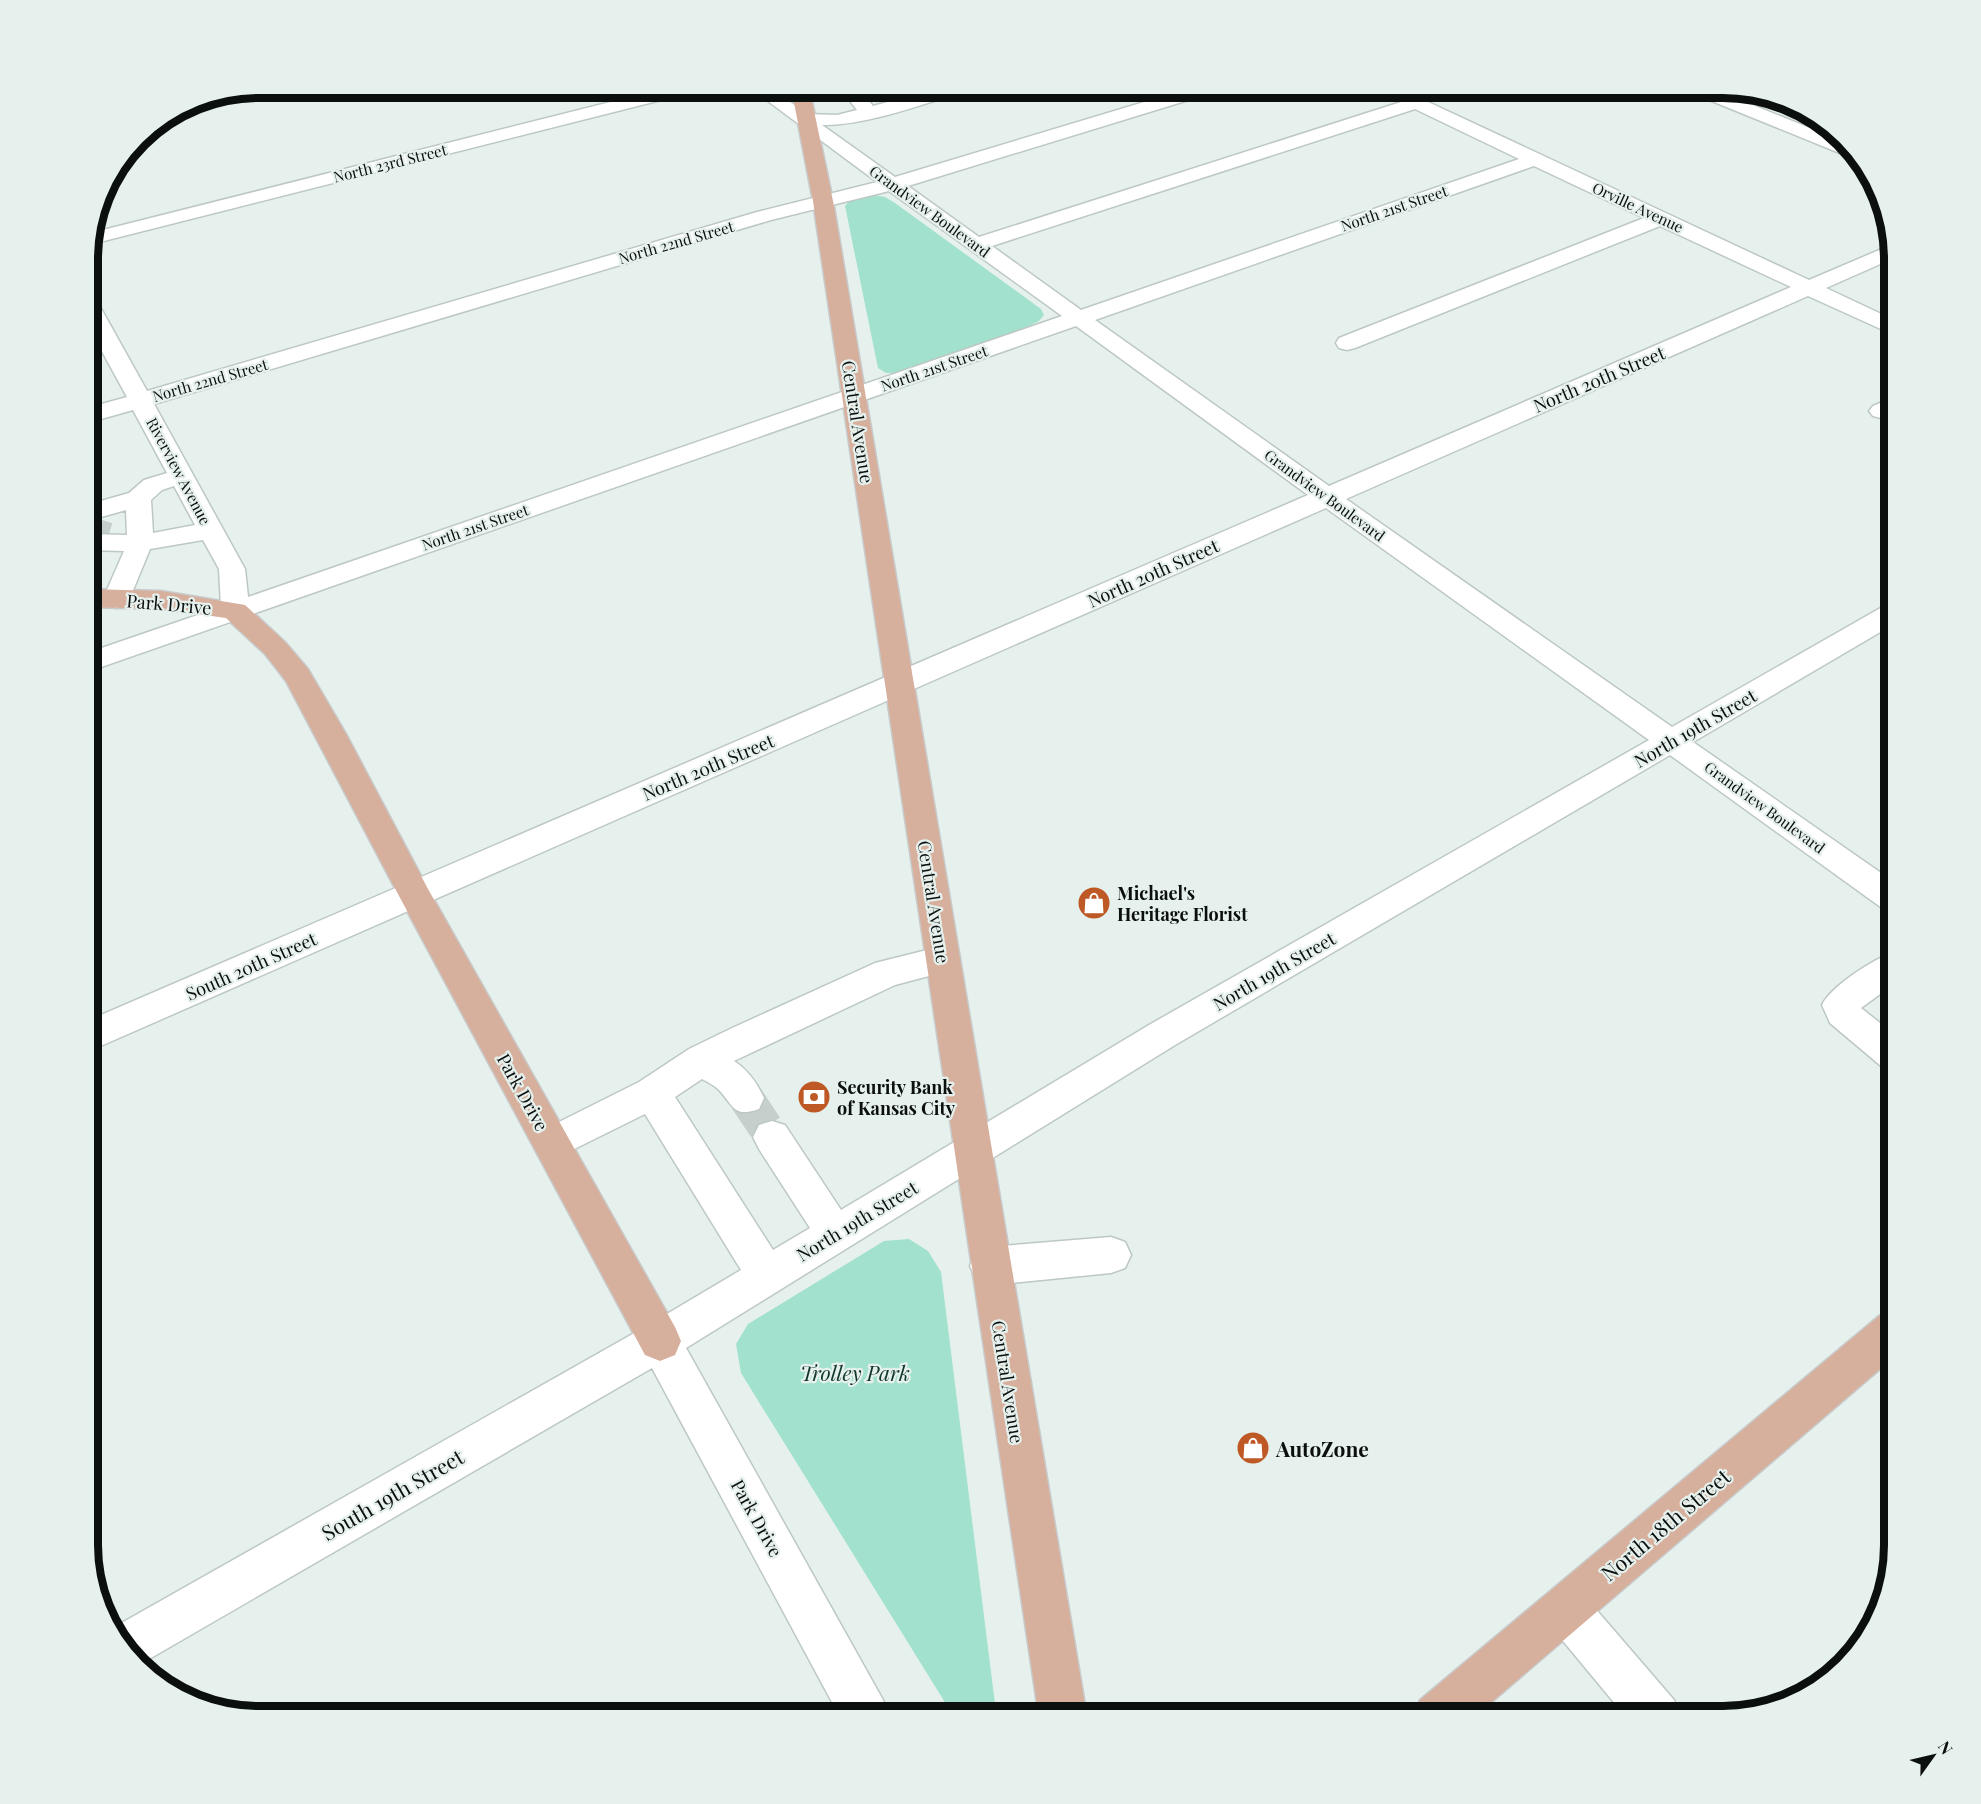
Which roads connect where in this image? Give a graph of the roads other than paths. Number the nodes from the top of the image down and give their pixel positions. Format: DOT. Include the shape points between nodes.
graph roads {
  1 [pos="648,98"];
  2 [pos="774,98"];
  3 [pos="802,98"];
  4 [pos="858,98"];
  5 [pos="922,98"];
  6 [pos="1176,98"];
  7 [pos="1406,98"];
  8 [pos="1721,98"];
  9 [pos="1417,103"];
  10 [pos="869,113"];
  11 [pos="806,119"];
  12 [pos="1836,145"];
  13 [pos="1536,159"];
  14 [pos="892,184"];
  15 [pos="824,201"];
  16 [pos="1662,218"];
  17 [pos="99,237"];
  18 [pos="977,244"];
  19 [pos="1883,255"];
  20 [pos="1809,288"];
  21 [pos="1079,317"];
  22 [pos="98,323"];
  23 [pos="1883,323"];
  24 [pos="1347,343"];
  25 [pos="854,396"];
  26 [pos="140,400"];
  27 [pos="98,413"];
  28 [pos="182,476"];
  29 [pos="1327,497"];
  30 [pos="138,498"];
  31 [pos="98,524"];
  32 [pos="98,528"];
  33 [pos="210,529"];
  34 [pos="140,543"];
  35 [pos="98,598"];
  36 [pos="117,599"];
  37 [pos="235,611"];
  38 [pos="1883,618"];
  39 [pos="98,659"];
  40 [pos="901,684"];
  41 [pos="1673,741"];
  42 [pos="1883,891"];
  43 [pos="414,894"];
  44 [pos="943,959"];
  45 [pos="1884,973"];
  46 [pos="98,1032"];
  47 [pos="1884,1046"];
  48 [pos="702,1060"];
  49 [pos="652,1094"];
  50 [pos="746,1098"];
  51 [pos="772,1137"];
  52 [pos="552,1144"];
  53 [pos="972,1150"];
  54 [pos="835,1234"];
  55 [pos="1111,1255"];
  56 [pos="990,1266"];
  57 [pos="767,1276"];
  58 [pos="1884,1339"];
  59 [pos="660,1341"];
  60 [pos="1565,1608"];
  61 [pos="131,1644"];
  62 [pos="860,1706"];
  63 [pos="1061,1706"];
  64 [pos="1450,1706"];
  65 [pos="1648,1706"];
  1 -- 17 [label="street, North 23rd Street"];
  2 -- 11 [label="street, Grandview Boulevard"];
  3 -- 11 [label="main road, Central Avenue"];
  4 -- 10 [label="street"];
  5 -- 10 [label="street"];
  6 -- 14 [label="street, North 22nd Street"];
  7 -- 9 [label="street, Orville Avenue"];
  8 -- 12 [label="street"];
  9 -- 13 [label="street, Orville Avenue"];
  9 -- 18 [label="street"];
  10 -- 11 [label="street" via="837,120"];
  11 -- 14 [label="street, Grandview Boulevard"];
  11 -- 15 [label="main road, Central Avenue"];
  13 -- 16 [label="street, Orville Avenue"];
  13 -- 21 [label="street, North 21st Street"];
  14 -- 15 [label="street, North 22nd Street"];
  14 -- 18 [label="street, Grandview Boulevard"];
  15 -- 25 [label="main road, Central Avenue"];
  15 -- 26 [label="street, North 22nd Street"];
  16 -- 20 [label="street, Orville Avenue"];
  16 -- 24 [label="street"];
  18 -- 21 [label="street, Grandview Boulevard"];
  19 -- 20 [label="street, North 20th Street"];
  20 -- 23 [label="street, Orville Avenue"];
  20 -- 29 [label="street, North 20th Street"];
  21 -- 25 [label="street, North 21st Street"];
  21 -- 29 [label="street, Grandview Boulevard"];
  22 -- 26 [label="street, Riverview Avenue"];
  25 -- 37 [label="street, North 21st Street"];
  25 -- 40 [label="main road, Central Avenue"];
  26 -- 27 [label="street, North 22nd Street"];
  26 -- 28 [label="street, Riverview Avenue"];
  28 -- 30 [label="street" via="153,485"];
  28 -- 33 [label="street, Riverview Avenue"];
  29 -- 40 [label="street, North 20th Street"];
  29 -- 41 [label="street, Grandview Boulevard"];
  30 -- 31 [label="street"];
  30 -- 34 [label="street"];
  32 -- 34 [label="street"];
  33 -- 34 [label="street"];
  33 -- 37 [label="street, Riverview Avenue" via="232,569"];
  34 -- 36 [label="street"];
  35 -- 36 [label="main road, Park Drive"];
  36 -- 37 [label="main road, Park Drive" via="197,604"];
  37 -- 39 [label="street, North 21st Street"];
  37 -- 43 [label="main road, Park Drive" via="298,676"];
  38 -- 41 [label="street, North 19th Street"];
  40 -- 43 [label="street, North 20th Street"];
  40 -- 44 [label="main road, Central Avenue"];
  41 -- 42 [label="street, Grandview Boulevard"];
  41 -- 53 [label="street, North 19th Street" via="1162,1035"];
  43 -- 46 [label="street, South 20th Street"];
  43 -- 52 [label="main road, Park Drive"];
  44 -- 48 [label="street" via="887,973"];
  44 -- 53 [label="main road, Central Avenue"];
  45 -- 47 [label="street" via="1839,1005 1842,1013"];
  48 -- 49 [label="street"];
  48 -- 50 [label="street" via="731,1078"];
  49 -- 52 [label="street"];
  49 -- 57 [label="street"];
  51 -- 54 [label="street"];
  52 -- 59 [label="main road, Park Drive"];
  53 -- 54 [label="street, North 19th Street"];
  53 -- 56 [label="main road, Central Avenue"];
  54 -- 57 [label="street, North 19th Street"];
  55 -- 56 [label="street"];
  56 -- 63 [label="main road, Central Avenue"];
  57 -- 59 [label="street, North 19th Street"];
  58 -- 60 [label="main road, North 18th Street"];
  59 -- 61 [label="street, South 19th Street"];
  59 -- 62 [label="street, Park Drive"];
  60 -- 64 [label="main road, North 18th Street"];
  60 -- 65 [label="street"];
}
